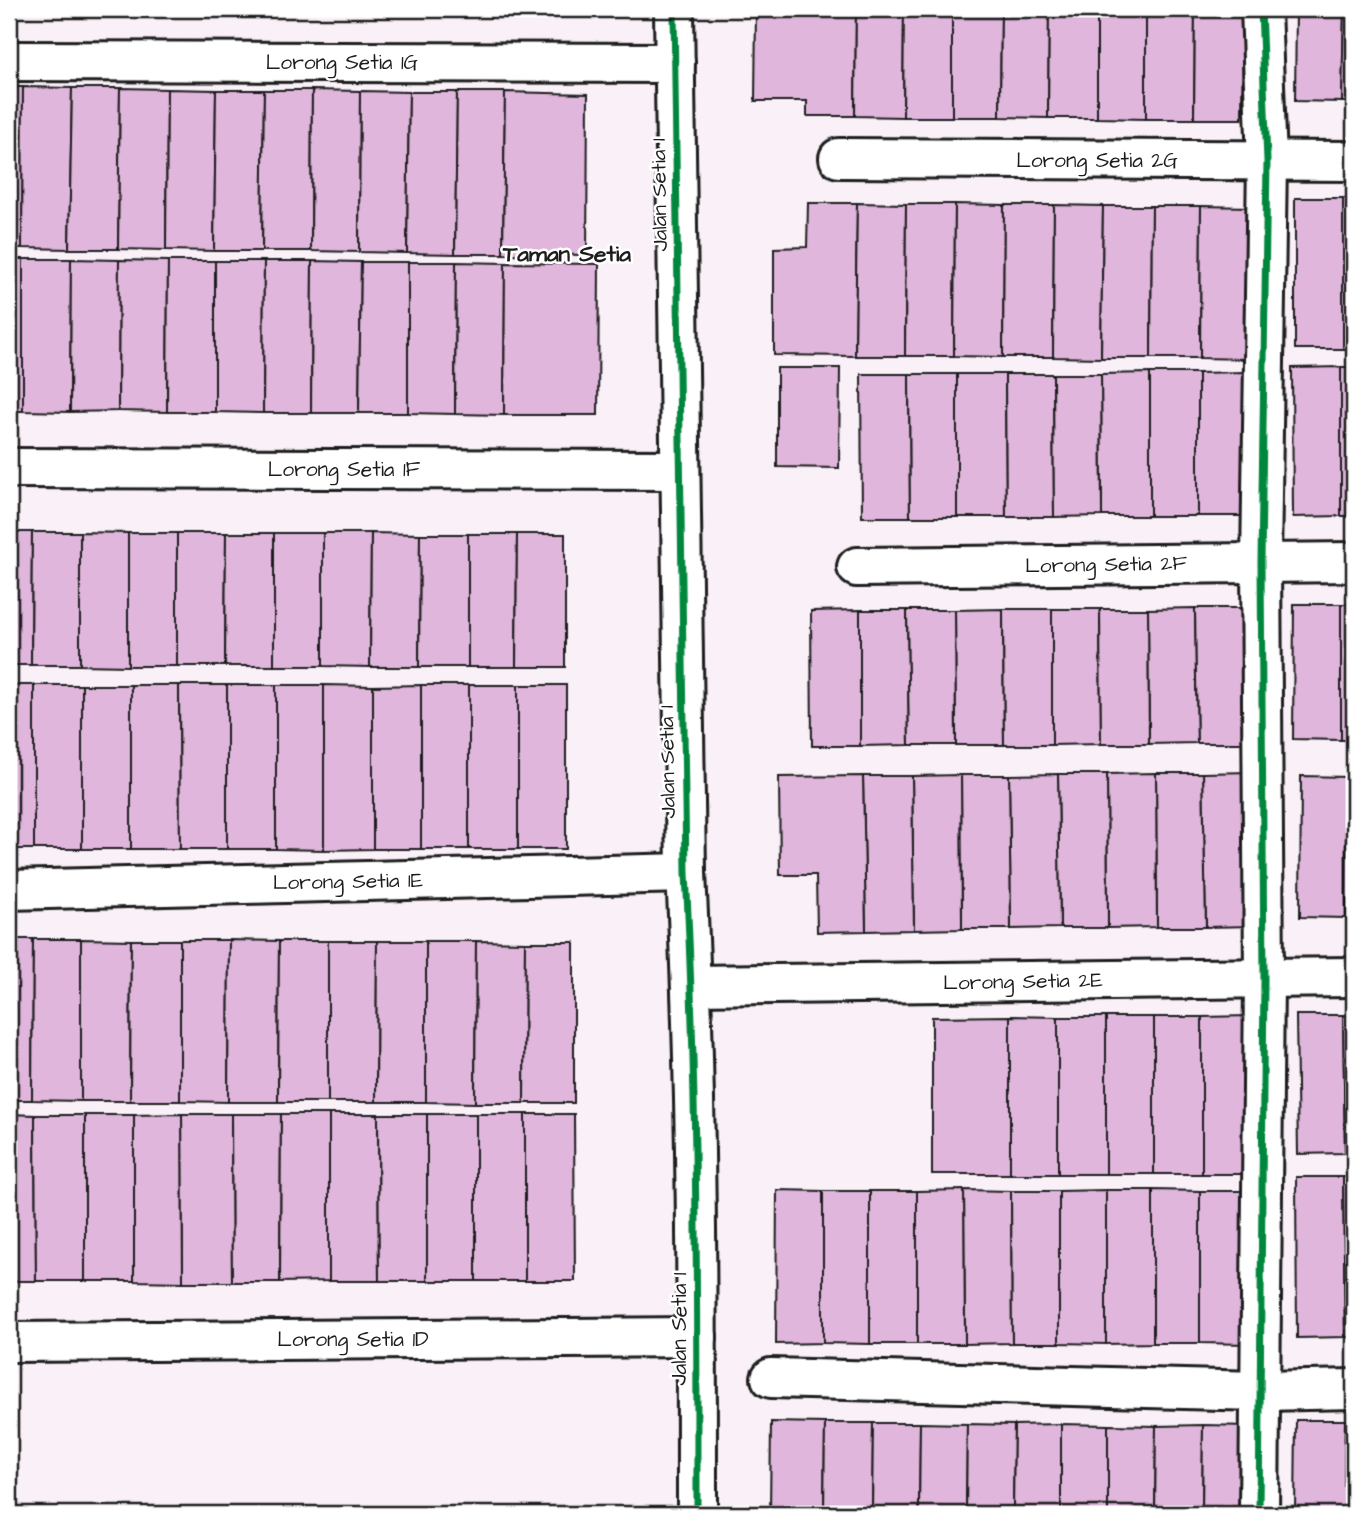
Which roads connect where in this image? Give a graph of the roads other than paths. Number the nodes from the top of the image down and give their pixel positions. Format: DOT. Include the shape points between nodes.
graph roads {
  1 [pos="674,9"];
  2 [pos="1261,9"];
  3 [pos="9,61"];
  4 [pos="675,63"];
  5 [pos="839,158"];
  6 [pos="1266,161"];
  7 [pos="1354,162"];
  8 [pos="9,468"];
  9 [pos="680,470"];
  10 [pos="1261,562"];
  11 [pos="1354,562"];
  12 [pos="857,567"];
  13 [pos="686,873"];
  14 [pos="9,890"];
  15 [pos="1354,977"];
  16 [pos="1264,978"];
  17 [pos="692,985"];
  18 [pos="697,1337"];
  19 [pos="9,1342"];
  20 [pos="771,1378"];
  21 [pos="1354,1390"];
  22 [pos="1258,1391"];
  23 [pos="697,1514"];
  24 [pos="1259,1514"];
  1 -- 4 [label="street, Jalan Setia 1"];
  2 -- 6 [label="street"];
  3 -- 4 [label="street, Lorong Setia 1G"];
  4 -- 9 [label="street, Jalan Setia 1"];
  5 -- 6 [label="street, Lorong Setia 2G"];
  6 -- 7 [label="street, Lorong Setia 2G"];
  6 -- 10 [label="street"];
  8 -- 9 [label="street, Lorong Setia 1F"];
  9 -- 13 [label="street, Jalan Setia 1"];
  10 -- 11 [label="street, Lorong Setia 2F"];
  10 -- 12 [label="street, Lorong Setia 2F"];
  10 -- 16 [label="street"];
  13 -- 14 [label="street, Lorong Setia 1E"];
  13 -- 17 [label="street, Jalan Setia 1"];
  15 -- 16 [label="street, Lorong Setia 2E"];
  16 -- 17 [label="street, Lorong Setia 2E"];
  16 -- 22 [label="street"];
  17 -- 18 [label="street, Jalan Setia 1"];
  18 -- 19 [label="street, Lorong Setia 1D"];
  18 -- 23 [label="street, Jalan Setia 1"];
  20 -- 22 [label="street"];
  21 -- 22 [label="street"];
  22 -- 24 [label="street"];
}
